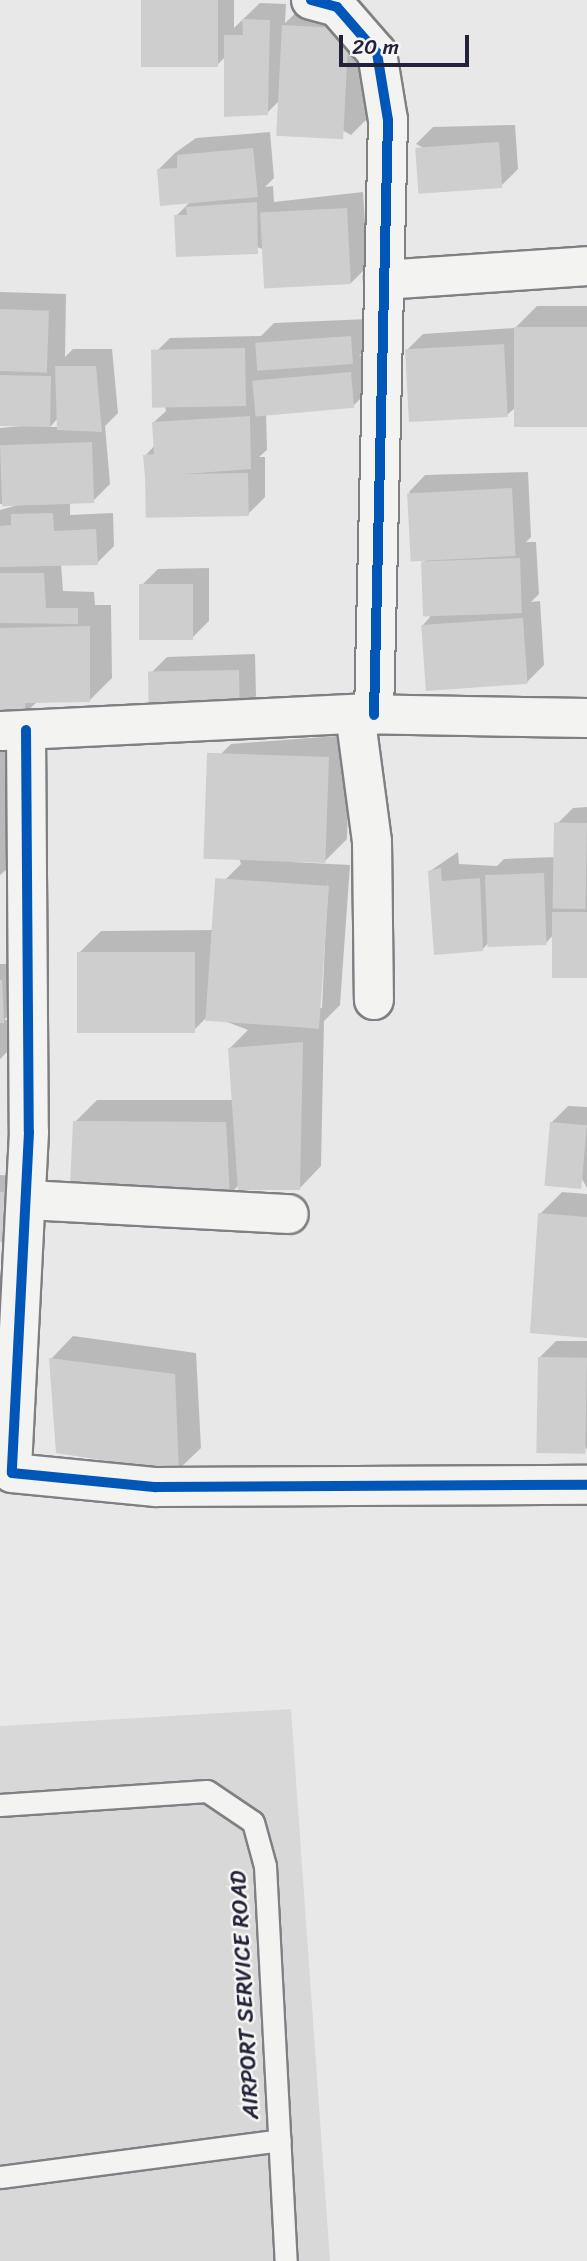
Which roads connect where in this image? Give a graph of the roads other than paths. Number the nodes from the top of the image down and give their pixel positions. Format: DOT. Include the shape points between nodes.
graph roads {
  1 [pos="311,0"];
  2 [pos="587,266"];
  3 [pos="384,280"];
  4 [pos="365,714"];
  5 [pos="587,718"];
  6 [pos="13,731"];
  7 [pos="374,1000"];
  8 [pos="27,1200"];
  9 [pos="289,1214"];
  10 [pos="587,1485"];
  11 [pos="0,1805"];
  12 [pos="280,2140"];
  13 [pos="0,2177"];
  14 [pos="286,2261"];
  1 -- 3 [label="street" via="337,7 377,53 388,120"];
  2 -- 3 [label="street"];
  3 -- 4 [label="street"];
  4 -- 5 [label="street"];
  4 -- 6 [label="street"];
  4 -- 7 [label="street"];
  6 -- 8 [label="street"];
  8 -- 9 [label="street"];
  8 -- 10 [label="street" via="12,1473 156,1487"];
  11 -- 12 [label="lane, AIRPORT SERVICE ROAD" via="206,1791 253,1822 265,1866"];
  12 -- 13 [label="lane"];
  12 -- 14 [label="lane, AIRPORT SERVICE ROAD"];
}
